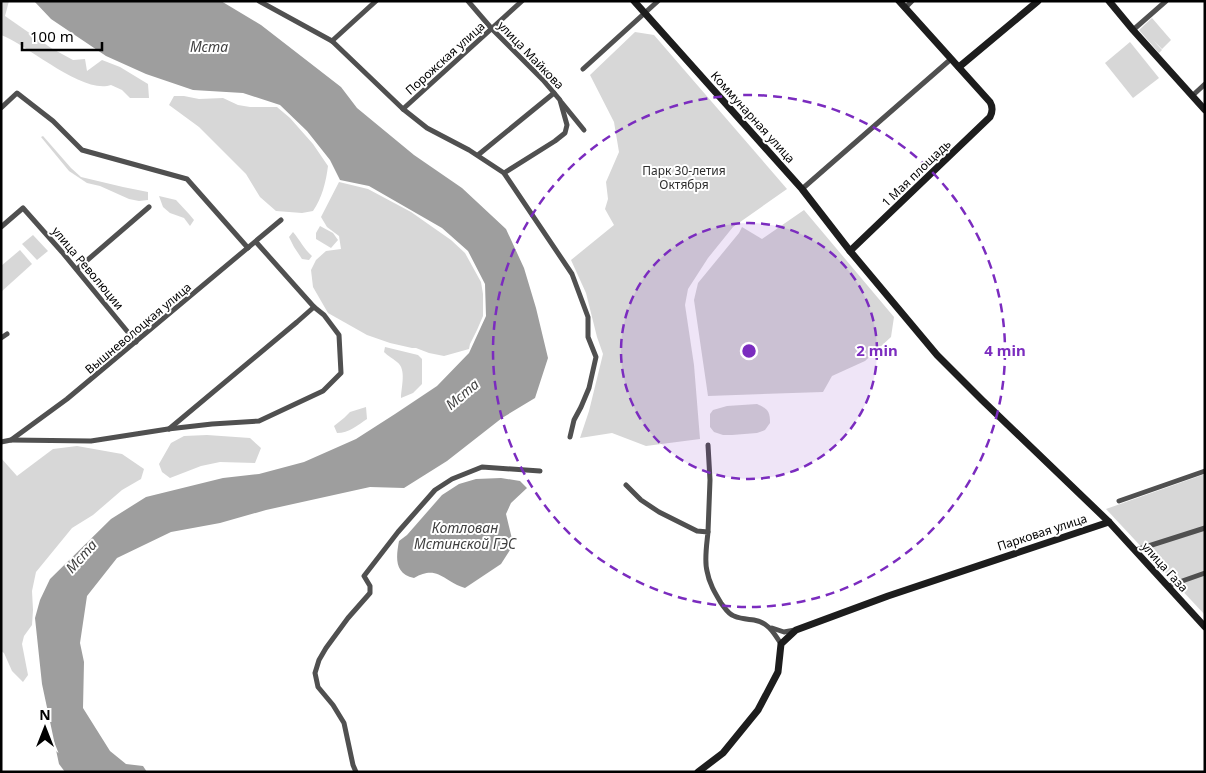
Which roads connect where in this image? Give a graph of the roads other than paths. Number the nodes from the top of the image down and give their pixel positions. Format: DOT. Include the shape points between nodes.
graph roads {
  1 [pos="259,1"];
  2 [pos="376,1"];
  3 [pos="468,1"];
  4 [pos="522,1"];
  5 [pos="634,1"];
  6 [pos="658,1"];
  7 [pos="898,1"];
  8 [pos="912,1"];
  9 [pos="1038,1"];
  10 [pos="1109,1"];
  11 [pos="1166,1"];
  12 [pos="905,8"];
  13 [pos="645,13"];
  14 [pos="492,29"];
  15 [pos="1133,30"];
  16 [pos="332,41"];
  17 [pos="952,59"];
  18 [pos="959,67"];
  19 [pos="583,69"];
  20 [pos="1205,84"];
  21 [pos="554,93"];
  22 [pos="1192,96"];
  23 [pos="560,100"];
  24 [pos="1,108"];
  25 [pos="403,109"];
  26 [pos="1205,110"];
  27 [pos="584,130"];
  28 [pos="478,155"];
  29 [pos="504,173"];
  30 [pos="802,189"];
  31 [pos="149,207"];
  32 [pos="282,220"];
  33 [pos="1,227"];
  34 [pos="256,242"];
  35 [pos="248,248"];
  36 [pos="850,252"];
  37 [pos="77,269"];
  38 [pos="314,307"];
  39 [pos="7,334"];
  40 [pos="1,338"];
  41 [pos="136,342"];
  42 [pos="168,429"];
  43 [pos="570,437"];
  44 [pos="11,440"];
  45 [pos="1,442"];
  46 [pos="708,445"];
  47 [pos="540,471"];
  48 [pos="1205,471"];
  49 [pos="626,485"];
  50 [pos="1119,501"];
  51 [pos="1109,522"];
  52 [pos="1205,528"];
  53 [pos="708,532"];
  54 [pos="1136,550"];
  55 [pos="1205,573"];
  56 [pos="1168,586"];
  57 [pos="768,627"];
  58 [pos="1205,627"];
  59 [pos="796,630"];
  60 [pos="781,644"];
  61 [pos="356,772"];
  62 [pos="698,772"];
  1 -- 16 [label="street"];
  2 -- 16 [label="street"];
  3 -- 14 [label="street, улица Майкова"];
  4 -- 14 [label="street, Порожская улица"];
  5 -- 13 [label="main road, Коммунарная улица"];
  6 -- 13 [label="street"];
  7 -- 12 [label="main road"];
  8 -- 12 [label="street"];
  9 -- 18 [label="main road"];
  10 -- 15 [label="main road"];
  11 -- 15 [label="street"];
  12 -- 17 [label="main road"];
  13 -- 19 [label="street"];
  13 -- 30 [label="main road, Коммунарная улица"];
  14 -- 21 [label="street, улица Майкова"];
  14 -- 25 [label="street, Порожская улица"];
  15 -- 22 [label="main road"];
  16 -- 25 [label="street"];
  17 -- 18 [label="main road"];
  17 -- 30 [label="street"];
  18 -- 36 [label="main road, 1 Мая площадь" via="990,102 993,113"];
  20 -- 22 [label="street"];
  21 -- 23 [label="street, улица Майкова"];
  21 -- 28 [label="street"];
  22 -- 26 [label="main road"];
  23 -- 27 [label="street, улица Майкова"];
  23 -- 29 [label="street, улица Майкова" via="567,125 565,132"];
  24 -- 35 [label="street" via="17,93 53,121 82,150 186,179"];
  25 -- 28 [label="street" via="427,128"];
  28 -- 29 [label="street"];
  29 -- 43 [label="street" via="572,274 588,317 588,337 596,357 589,388"];
  30 -- 36 [label="main road, Коммунарная улица"];
  31 -- 37 [label="street"];
  32 -- 34 [label="street, Вышневолоцкая улица"];
  33 -- 37 [label="street, улица Революции" via="23,208"];
  34 -- 35 [label="street, Вышневолоцкая улица"];
  34 -- 38 [label="street"];
  35 -- 41 [label="street, Вышневолоцкая улица"];
  36 -- 51 [label="main road, Парковая улица" via="937,355"];
  37 -- 41 [label="street, улица Революции"];
  38 -- 42 [label="street"];
  38 -- 42 [label="street" via="339,335 341,373 323,391 259,421"];
  39 -- 40 [label="street"];
  41 -- 44 [label="street, Вышневолоцкая улица" via="67,400"];
  42 -- 44 [label="street" via="91,441"];
  44 -- 45 [label="street, Вышневолоцкая улица"];
  46 -- 53 [label="street"];
  47 -- 61 [label="street" via="482,467 452,479 435,490 364,576 370,593 326,648 314,673 318,687 344,723"];
  48 -- 50 [label="street"];
  49 -- 53 [label="street" via="640,500 659,512 697,531"];
  51 -- 54 [label="main road, улица Газа"];
  51 -- 59 [label="main road, Парковая улица"];
  52 -- 54 [label="street"];
  53 -- 57 [label="street" via="706,570 712,589 728,612 764,622"];
  54 -- 56 [label="main road, улица Газа"];
  55 -- 56 [label="street"];
  56 -- 58 [label="main road, улица Газа"];
  57 -- 59 [label="street" via="784,632"];
  57 -- 60 [label="street"];
  59 -- 60 [label="main road, Парковая улица"];
  60 -- 62 [label="main road" via="778,672 758,710 723,754"];
}
